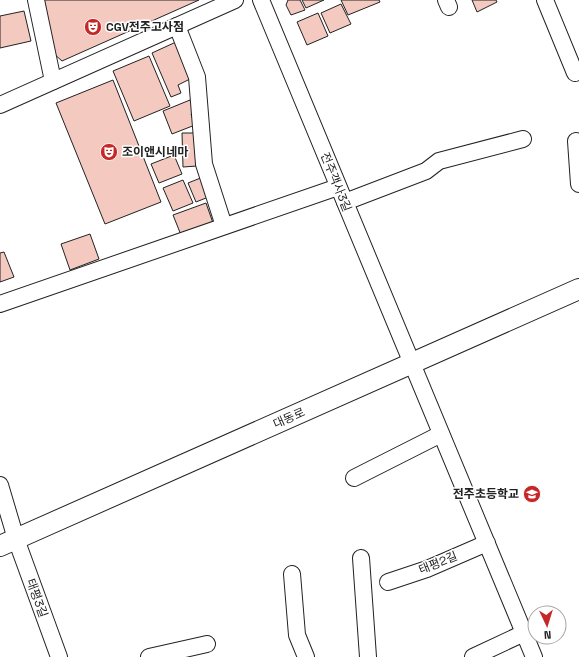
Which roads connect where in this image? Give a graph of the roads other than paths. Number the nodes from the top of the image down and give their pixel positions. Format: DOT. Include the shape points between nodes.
graph roads {
  1 [pos="36,0"];
  2 [pos="235,0"];
  3 [pos="261,0"];
  4 [pos="545,0"];
  5 [pos="177,26"];
  6 [pos="575,73"];
  7 [pos="53,81"];
  8 [pos="0,105"];
  9 [pos="523,139"];
  10 [pos="576,141"];
  11 [pos="579,184"];
  12 [pos="338,187"];
  13 [pos="345,202"];
  14 [pos="224,226"];
  15 [pos="579,289"];
  16 [pos="0,304"];
  17 [pos="411,364"];
  18 [pos="441,434"];
  19 [pos="354,478"];
  20 [pos="0,485"];
  21 [pos="8,542"];
  22 [pos="486,543"];
  23 [pos="360,558"];
  24 [pos="292,574"];
  25 [pos="388,582"];
  26 [pos="524,633"];
  27 [pos="207,644"];
  28 [pos="59,657"];
  29 [pos="149,657"];
  30 [pos="306,657"];
  31 [pos="368,657"];
  32 [pos="473,657"];
  33 [pos="534,657"];
  1 -- 7 [label="street"];
  2 -- 5 [label="street"];
  3 -- 12 [label="street, 전주객사3길"];
  4 -- 6 [label="street"];
  5 -- 7 [label="street"];
  5 -- 14 [label="street" via="197,77 204,164"];
  7 -- 8 [label="street"];
  9 -- 13 [label="street" via="439,161 426,171"];
  10 -- 11 [label="street"];
  12 -- 13 [label="street, 전주객사3길"];
  12 -- 14 [label="street"];
  13 -- 17 [label="street, 전주객사3길"];
  14 -- 16 [label="street"];
  15 -- 17 [label="street, 대동로"];
  17 -- 18 [label="street"];
  17 -- 21 [label="street, 대동로"];
  18 -- 19 [label="street"];
  18 -- 22 [label="street"];
  20 -- 21 [label="street, 태평3길"];
  21 -- 28 [label="street, 태평3길"];
  22 -- 25 [label="street, 태평2길" via="427,569"];
  22 -- 26 [label="street"];
  23 -- 31 [label="street"];
  24 -- 30 [label="street" via="297,635"];
  26 -- 32 [label="street"];
  26 -- 33 [label="street"];
  27 -- 29 [label="street"];
}
